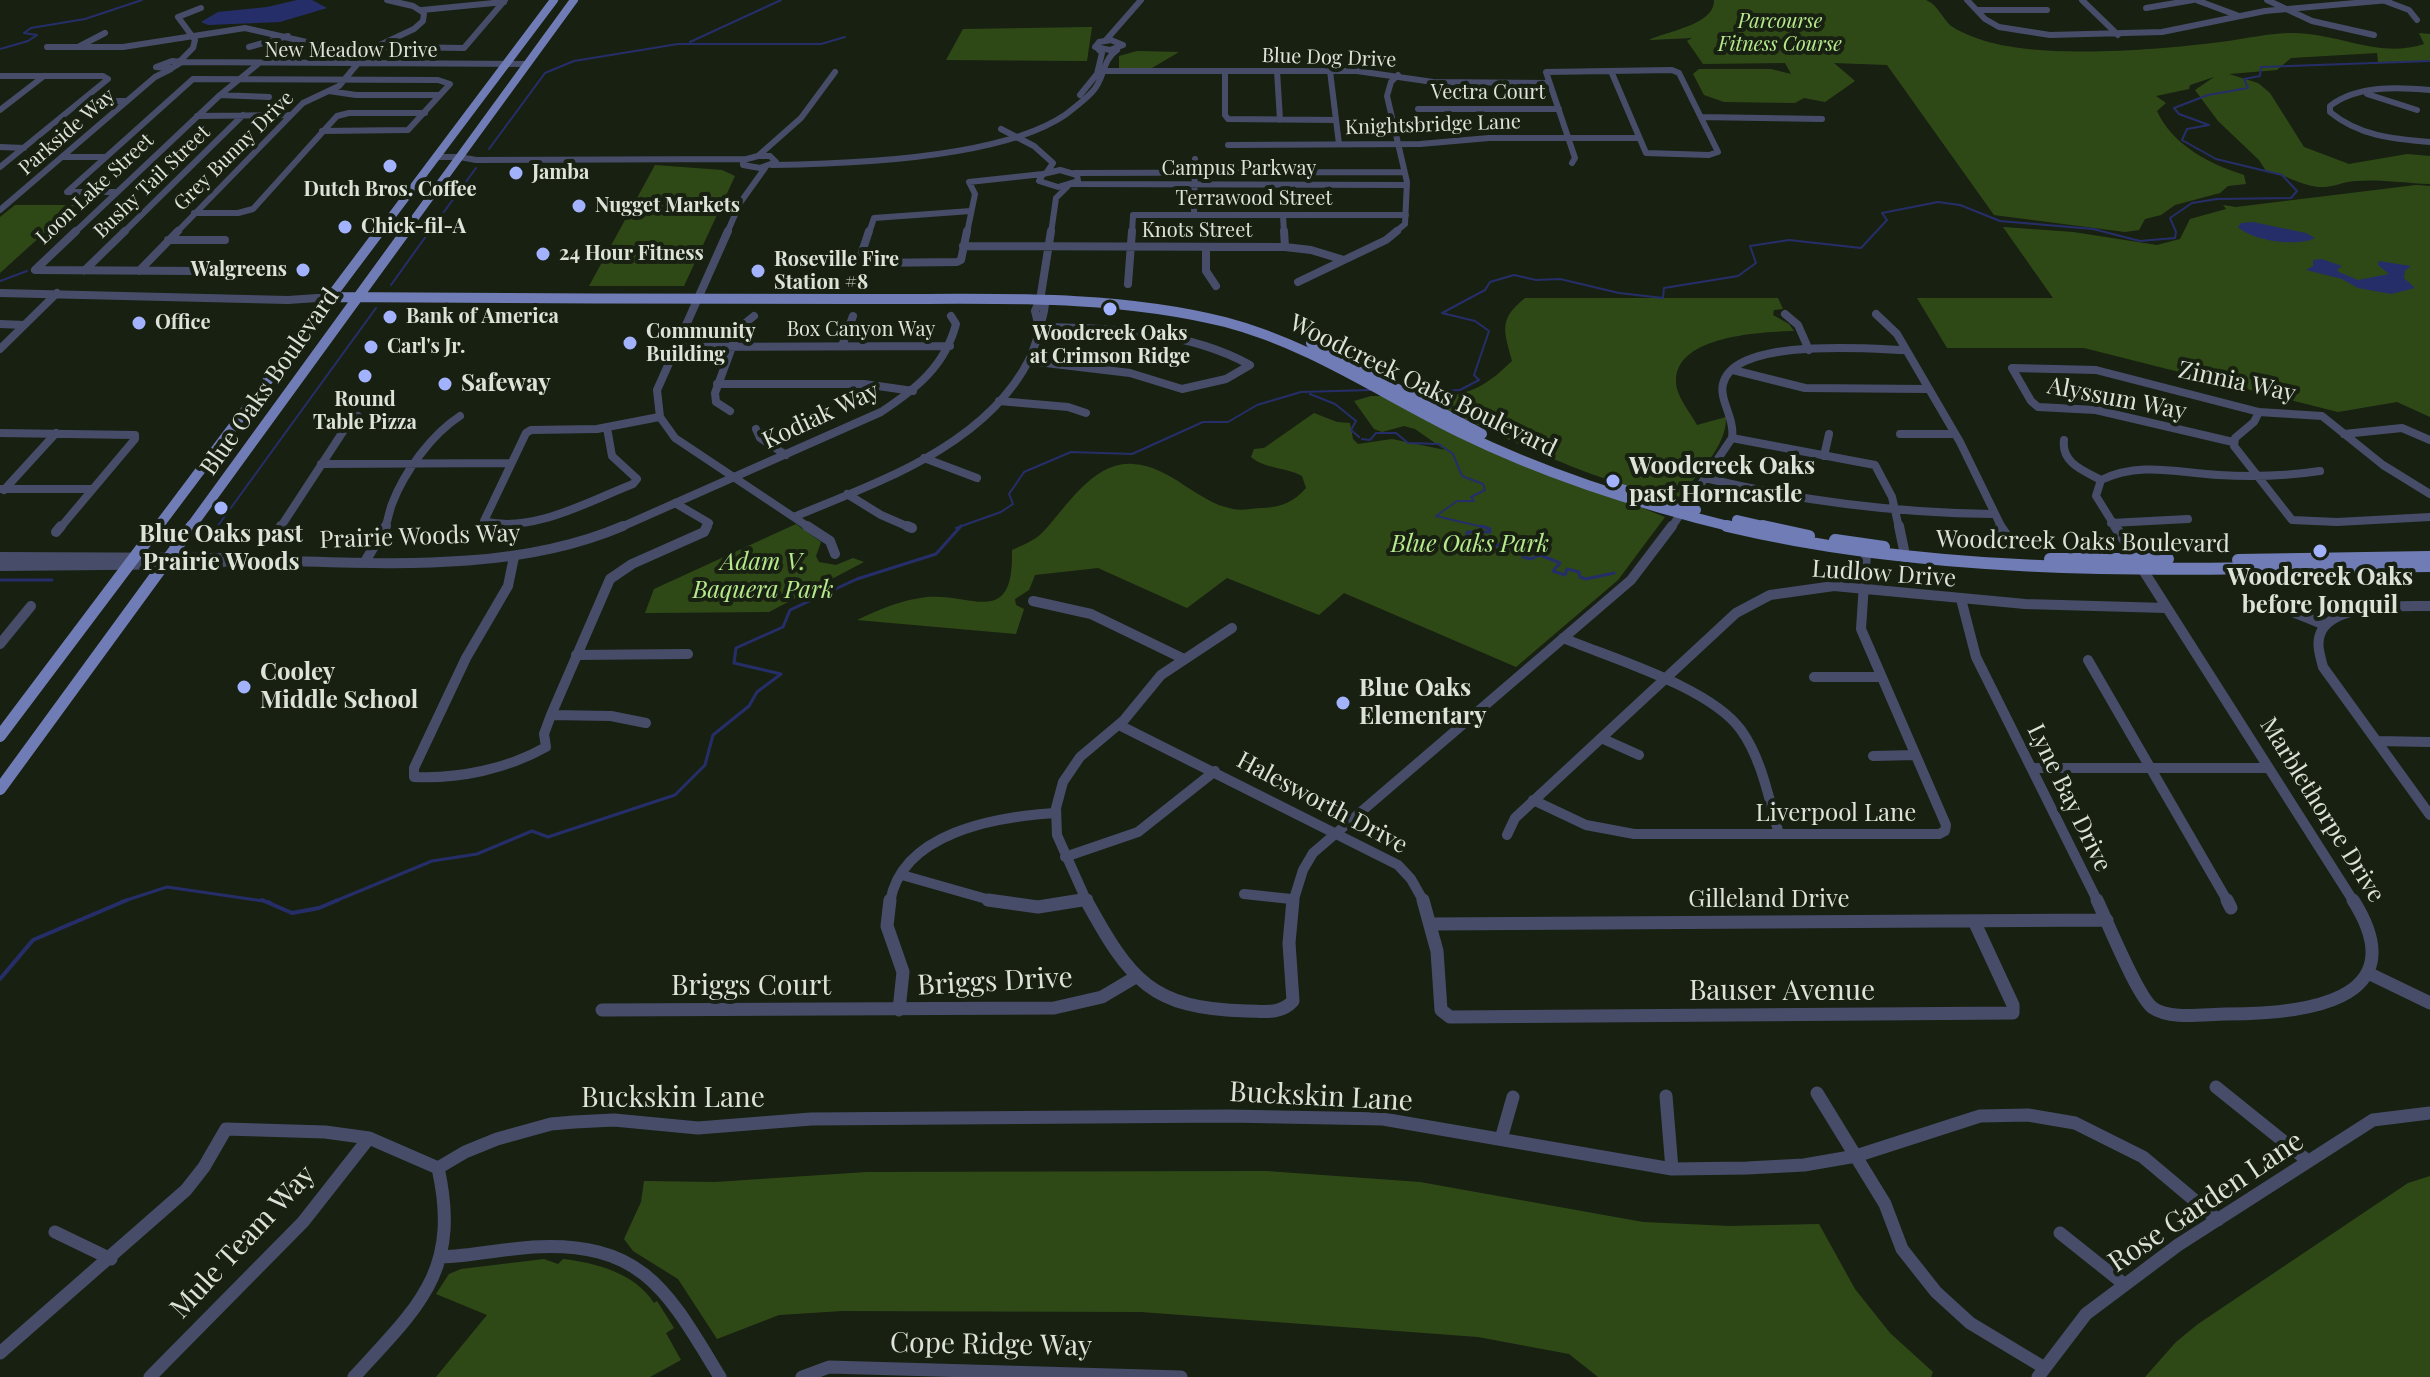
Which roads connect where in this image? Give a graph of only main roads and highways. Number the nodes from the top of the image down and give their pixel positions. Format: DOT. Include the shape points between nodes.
graph roads {
  1 [pos="554,0"];
  2 [pos="574,0"];
  3 [pos="332,297"];
  4 [pos="358,297"];
  5 [pos="1040,297"];
  6 [pos="1682,511"];
  7 [pos="2430,557"];
  8 [pos="2138,564"];
  9 [pos="2430,566"];
  10 [pos="0,736"];
  11 [pos="0,789"];
  1 -- 3 [label="main road, Blue Oaks Boulevard"];
  2 -- 4 [label="main road, Blue Oaks Boulevard"];
  3 -- 4 [label="main road, Woodcreek Oaks Boulevard"];
  3 -- 10 [label="main road, Blue Oaks Boulevard"];
  4 -- 5 [label="main road, Woodcreek Oaks Boulevard"];
  4 -- 11 [label="main road, Blue Oaks Boulevard"];
  5 -- 6 [label="main road, Woodcreek Oaks Boulevard" via="1141,306 1224,322 1303,348 1534,466"];
  5 -- 6 [label="main road, Woodcreek Oaks Boulevard" via="1139,300 1252,322 1312,344 1542,462"];
  6 -- 8 [label="main road, Woodcreek Oaks Boulevard" via="1904,550"];
  6 -- 8 [label="main road, Woodcreek Oaks Boulevard" via="1775,538 1866,553 1988,565"];
  7 -- 8 [label="main road, Woodcreek Oaks Boulevard"];
  8 -- 9 [label="main road, Woodcreek Oaks Boulevard"];
}
